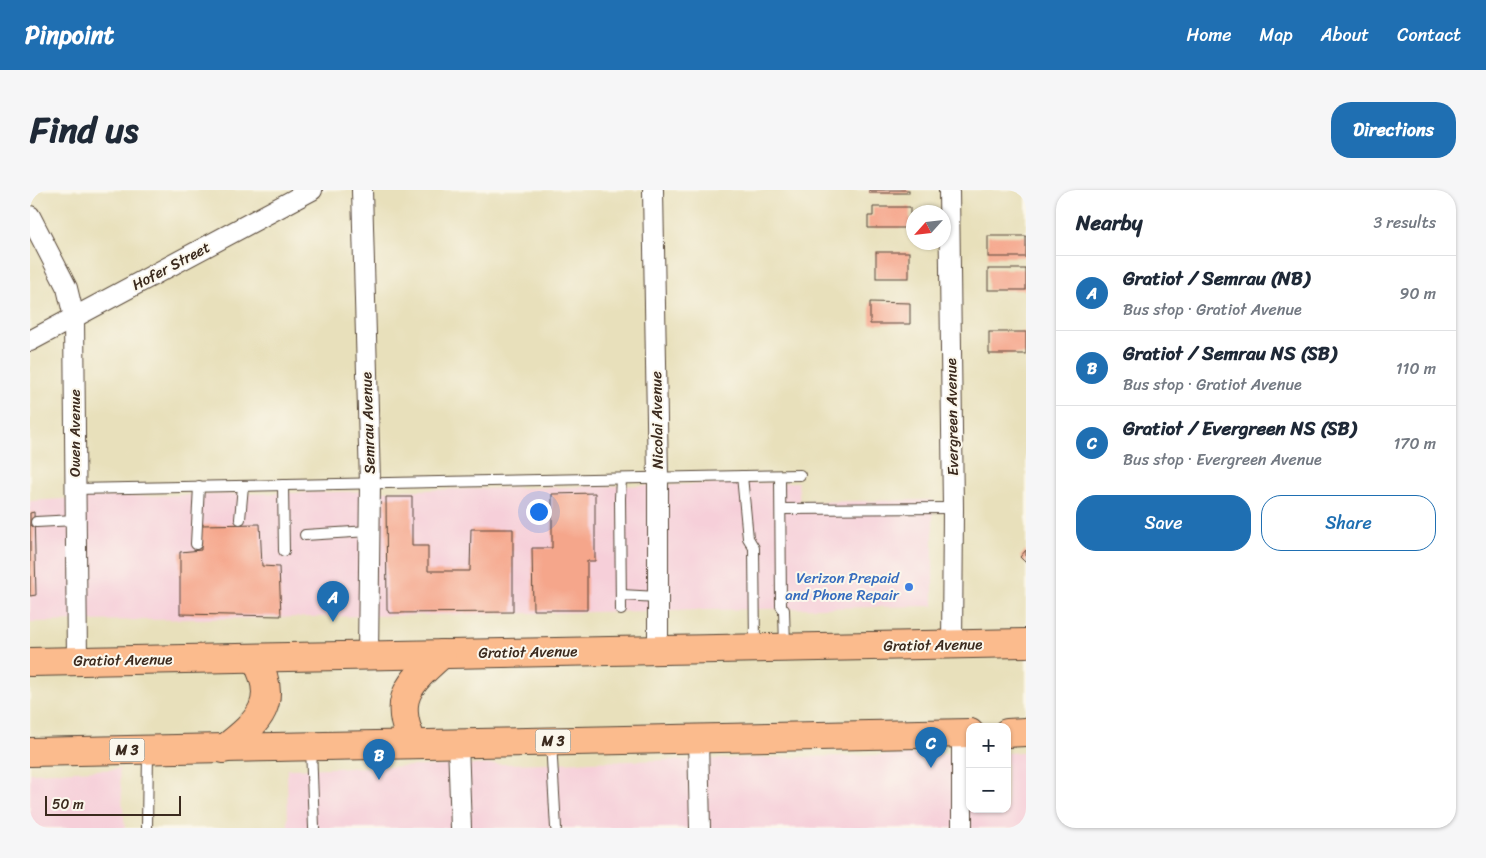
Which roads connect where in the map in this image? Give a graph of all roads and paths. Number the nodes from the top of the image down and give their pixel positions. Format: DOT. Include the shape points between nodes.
graph roads {
  1 [pos="312,190"];
  2 [pos="362,190"];
  3 [pos="653,190"];
  4 [pos="949,190"];
  5 [pos="30,216"];
  6 [pos="74,317"];
  7 [pos="30,341"];
  8 [pos="800,475"];
  9 [pos="742,476"];
  10 [pos="780,476"];
  11 [pos="658,478"];
  12 [pos="621,479"];
  13 [pos="370,483"];
  14 [pos="283,485"];
  15 [pos="200,486"];
  16 [pos="243,486"];
  17 [pos="75,489"];
  18 [pos="953,508"];
  19 [pos="781,509"];
  20 [pos="240,519"];
  21 [pos="75,520"];
  22 [pos="36,522"];
  23 [pos="369,531"];
  24 [pos="306,535"];
  25 [pos="196,544"];
  26 [pos="284,551"];
  27 [pos="621,595"];
  28 [pos="658,597"];
  29 [pos="621,610"];
  30 [pos="1026,643"];
  31 [pos="952,645"];
  32 [pos="755,648"];
  33 [pos="785,648"];
  34 [pos="658,650"];
  35 [pos="442,654"];
  36 [pos="368,655"];
  37 [pos="255,658"];
  38 [pos="77,661"];
  39 [pos="30,662"];
  40 [pos="1011,732"];
  41 [pos="1026,732"];
  42 [pos="966,733"];
  43 [pos="698,739"];
  44 [pos="551,741"];
  45 [pos="458,743"];
  46 [pos="413,744"];
  47 [pos="311,746"];
  48 [pos="224,749"];
  49 [pos="148,750"];
  50 [pos="30,752"];
  51 [pos="147,828"];
  52 [pos="314,828"];
  53 [pos="461,828"];
  54 [pos="556,828"];
  55 [pos="700,828"];
  56 [pos="962,828"];
  1 -- 6 [label="street, Hofer Street"];
  2 -- 13 [label="street, Semrau Avenue"];
  3 -- 11 [label="street, Nicolai Avenue"];
  4 -- 18 [label="street, Evergreen Avenue"];
  5 -- 6 [label="street, Owen Avenue" via="67,288"];
  6 -- 7 [label="street, Hofer Street"];
  6 -- 17 [label="street, Owen Avenue"];
  8 -- 10 [label="lane"];
  9 -- 10 [label="lane"];
  9 -- 11 [label="lane"];
  9 -- 32 [label="lane" via="748,538 754,548"];
  10 -- 19 [label="lane"];
  11 -- 12 [label="lane"];
  11 -- 28 [label="street, Nicolai Avenue"];
  12 -- 13 [label="lane"];
  12 -- 27 [label="lane"];
  13 -- 14 [label="lane"];
  13 -- 23 [label="street, Semrau Avenue"];
  14 -- 16 [label="lane"];
  14 -- 26 [label="lane"];
  15 -- 16 [label="lane"];
  15 -- 17 [label="lane"];
  15 -- 25 [label="lane"];
  16 -- 20 [label="lane"];
  17 -- 21 [label="street, Owen Avenue"];
  18 -- 19 [label="lane"];
  18 -- 31 [label="street, Evergreen Avenue"];
  19 -- 33 [label="lane" via="781,606 784,610"];
  21 -- 22 [label="lane"];
  21 -- 38 [label="street, Owen Avenue"];
  23 -- 24 [label="lane"];
  23 -- 36 [label="street, Semrau Avenue"];
  27 -- 28 [label="lane"];
  27 -- 29 [label="lane"];
  28 -- 34 [label="street, Nicolai Avenue"];
  30 -- 31 [label="main road, Gratiot Avenue"];
  31 -- 33 [label="main road, Gratiot Avenue"];
  32 -- 33 [label="main road, Gratiot Avenue"];
  32 -- 34 [label="main road, Gratiot Avenue"];
  34 -- 35 [label="main road, Gratiot Avenue"];
  35 -- 36 [label="main road, Gratiot Avenue"];
  35 -- 46 [label="main road" via="416,678 404,700 404,722"];
  36 -- 37 [label="main road, Gratiot Avenue"];
  37 -- 38 [label="main road, Gratiot Avenue"];
  37 -- 48 [label="main road" via="266,682 265,704 252,725"];
  38 -- 39 [label="main road, Gratiot Avenue"];
  40 -- 41 [label="main road"];
  42 -- 43 [label="main road, M 3"];
  42 -- 56 [label="street"];
  43 -- 44 [label="main road, M 3"];
  43 -- 55 [label="street"];
  44 -- 45 [label="main road, M 3"];
  44 -- 54 [label="lane"];
  45 -- 46 [label="main road, M 3"];
  45 -- 53 [label="street"];
  46 -- 47 [label="main road, M 3"];
  47 -- 48 [label="main road, M 3"];
  47 -- 52 [label="lane"];
  48 -- 49 [label="main road, M 3"];
  49 -- 50 [label="main road, M 3"];
  49 -- 51 [label="lane"];
}
